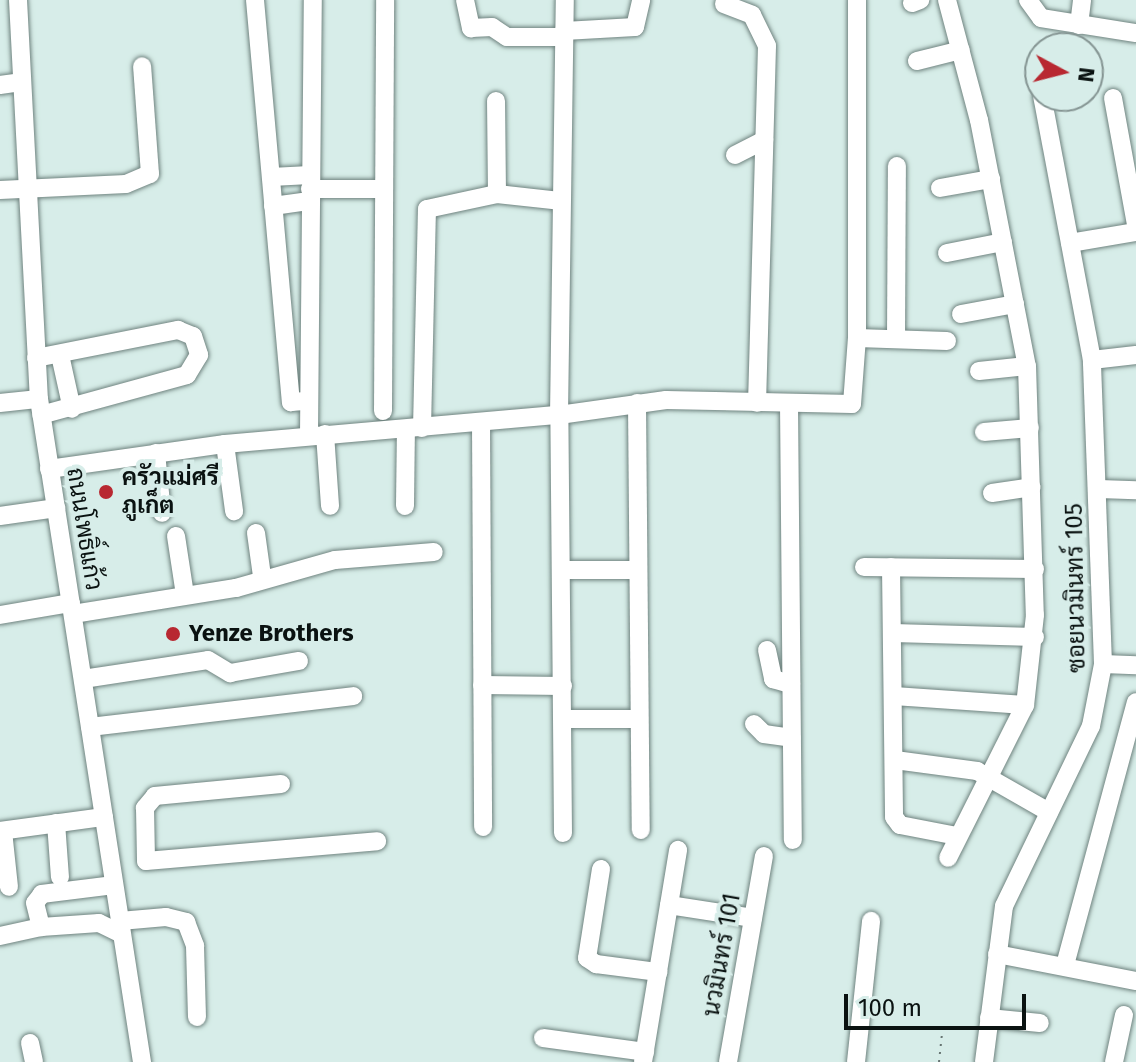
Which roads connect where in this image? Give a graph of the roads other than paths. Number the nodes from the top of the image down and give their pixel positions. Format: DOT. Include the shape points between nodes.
graph roads {
  1 [pos="18,0"];
  2 [pos="255,0"];
  3 [pos="313,0"];
  4 [pos="385,0"];
  5 [pos="465,0"];
  6 [pos="565,0"];
  7 [pos="641,0"];
  8 [pos="857,0"];
  9 [pos="947,0"];
  10 [pos="1028,0"];
  11 [pos="1082,0"];
  12 [pos="724,4"];
  13 [pos="1079,25"];
  14 [pos="1136,33"];
  15 [pos="564,34"];
  16 [pos="961,50"];
  17 [pos="917,61"];
  18 [pos="142,66"];
  19 [pos="21,82"];
  20 [pos="0,85"];
  21 [pos="1113,98"];
  22 [pos="496,101"];
  23 [pos="1045,112"];
  24 [pos="764,140"];
  25 [pos="735,155"];
  26 [pos="897,166"];
  27 [pos="271,177"];
  28 [pos="991,179"];
  29 [pos="25,186"];
  30 [pos="310,188"];
  31 [pos="940,188"];
  32 [pos="384,189"];
  33 [pos="0,190"];
  34 [pos="497,194"];
  35 [pos="560,201"];
  36 [pos="273,206"];
  37 [pos="1136,224"];
  38 [pos="1136,232"];
  39 [pos="1003,242"];
  40 [pos="1070,243"];
  41 [pos="947,253"];
  42 [pos="1015,304"];
  43 [pos="961,314"];
  44 [pos="857,338"];
  45 [pos="896,339"];
  46 [pos="947,341"];
  47 [pos="308,343"];
  48 [pos="286,344"];
  49 [pos="60,355"];
  50 [pos="1136,355"];
  51 [pos="36,358"];
  52 [pos="1092,360"];
  53 [pos="1027,366"];
  54 [pos="979,371"];
  55 [pos="299,402"];
  56 [pos="0,403"];
  57 [pos="637,403"];
  58 [pos="757,403"];
  59 [pos="789,403"];
  60 [pos="40,407"];
  61 [pos="72,409"];
  62 [pos="383,411"];
  63 [pos="559,415"];
  64 [pos="481,422"];
  65 [pos="414,428"];
  66 [pos="1030,428"];
  67 [pos="984,432"];
  68 [pos="309,435"];
  69 [pos="225,444"];
  70 [pos="156,453"];
  71 [pos="49,469"];
  72 [pos="1032,487"];
  73 [pos="1099,489"];
  74 [pos="1136,490"];
  75 [pos="992,493"];
  76 [pos="330,506"];
  77 [pos="405,506"];
  78 [pos="56,508"];
  79 [pos="234,511"];
  80 [pos="162,513"];
  81 [pos="0,516"];
  82 [pos="256,533"];
  83 [pos="176,536"];
  84 [pos="434,552"];
  85 [pos="864,567"];
  86 [pos="891,567"];
  87 [pos="1035,569"];
  88 [pos="562,570"];
  89 [pos="638,570"];
  90 [pos="262,576"];
  91 [pos="185,595"];
  92 [pos="72,608"];
  93 [pos="0,615"];
  94 [pos="893,633"];
  95 [pos="1035,637"];
  96 [pos="767,650"];
  97 [pos="299,661"];
  98 [pos="1103,664"];
  99 [pos="1136,665"];
  100 [pos="83,679"];
  101 [pos="791,684"];
  102 [pos="482,685"];
  103 [pos="563,686"];
  104 [pos="353,696"];
  105 [pos="894,696"];
  106 [pos="1136,702"];
  107 [pos="1025,705"];
  108 [pos="563,719"];
  109 [pos="639,719"];
  110 [pos="754,724"];
  111 [pos="90,727"];
  112 [pos="792,738"];
  113 [pos="895,760"];
  114 [pos="988,775"];
  115 [pos="281,784"];
  116 [pos="1049,812"];
  117 [pos="104,817"];
  118 [pos="56,823"];
  119 [pos="483,827"];
  120 [pos="641,830"];
  121 [pos="1,831"];
  122 [pos="563,833"];
  123 [pos="957,836"];
  124 [pos="793,840"];
  125 [pos="377,841"];
  126 [pos="678,850"];
  127 [pos="764,856"];
  128 [pos="948,858"];
  129 [pos="146,861"];
  130 [pos="111,864"];
  131 [pos="601,869"];
  132 [pos="66,884"];
  133 [pos="114,885"];
  134 [pos="9,887"];
  135 [pos="94,888"];
  136 [pos="669,905"];
  137 [pos="753,918"];
  138 [pos="871,921"];
  139 [pos="76,922"];
  140 [pos="99,923"];
  141 [pos="41,927"];
  142 [pos="121,927"];
  143 [pos="0,936"];
  144 [pos="997,954"];
  145 [pos="1065,965"];
  146 [pos="658,972"];
  147 [pos="1136,981"];
  148 [pos="1124,1015"];
  149 [pos="197,1017"];
  150 [pos="989,1018"];
  151 [pos="1040,1023"];
  152 [pos="543,1038"];
  153 [pos="30,1043"];
  154 [pos="645,1059"];
  155 [pos="34,1062"];
  156 [pos="142,1062"];
  157 [pos="728,1062"];
  158 [pos="856,1062"];
  159 [pos="984,1062"];
  160 [pos="1114,1062"];
  1 -- 19 [label="street, ถนนโพธิ์แก้ว"];
  2 -- 27 [label="street"];
  3 -- 30 [label="street"];
  4 -- 32 [label="street"];
  5 -- 15 [label="street" via="471,28 492,27 507,37"];
  6 -- 15 [label="street"];
  7 -- 15 [label="street" via="635,27"];
  8 -- 44 [label="street"];
  9 -- 16 [label="street"];
  10 -- 13 [label="street" via="1041,18"];
  11 -- 13 [label="street"];
  12 -- 24 [label="street" via="752,15 765,35"];
  13 -- 14 [label="street"];
  15 -- 35 [label="street"];
  16 -- 17 [label="street"];
  16 -- 28 [label="street"];
  18 -- 29 [label="street" via="151,173 126,184"];
  19 -- 20 [label="street"];
  19 -- 29 [label="street, ถนนโพธิ์แก้ว"];
  21 -- 37 [label="street"];
  22 -- 34 [label="street"];
  23 -- 40 [label="street, ซอยนวมินทร์ 105"];
  24 -- 25 [label="street"];
  24 -- 58 [label="street"];
  26 -- 45 [label="street"];
  27 -- 30 [label="street"];
  27 -- 36 [label="street"];
  28 -- 31 [label="street"];
  28 -- 39 [label="street"];
  29 -- 33 [label="street"];
  29 -- 51 [label="street, ถนนโพธิ์แก้ว"];
  30 -- 32 [label="street"];
  30 -- 36 [label="street"];
  30 -- 47 [label="street"];
  32 -- 62 [label="street"];
  34 -- 35 [label="street"];
  34 -- 65 [label="street" via="427,209"];
  35 -- 63 [label="street"];
  36 -- 48 [label="street"];
  38 -- 40 [label="street"];
  39 -- 41 [label="street"];
  39 -- 42 [label="street"];
  40 -- 52 [label="street, ซอยนวมินทร์ 105"];
  42 -- 43 [label="street"];
  42 -- 53 [label="street"];
  44 -- 45 [label="street"];
  44 -- 59 [label="street" via="852,404"];
  45 -- 46 [label="street"];
  47 -- 48 [label="street"];
  47 -- 55 [label="street"];
  48 -- 55 [label="street"];
  49 -- 51 [label="street"];
  49 -- 61 [label="street"];
  49 -- 61 [label="street" via="178,330 197,344 197,364 187,375"];
  50 -- 52 [label="street"];
  51 -- 60 [label="street, ถนนโพธิ์แก้ว"];
  52 -- 73 [label="street, ซอยนวมินทร์ 105"];
  53 -- 54 [label="street"];
  53 -- 66 [label="street"];
  55 -- 68 [label="street"];
  56 -- 60 [label="street"];
  57 -- 58 [label="street"];
  57 -- 63 [label="street"];
  57 -- 89 [label="street"];
  58 -- 59 [label="street"];
  59 -- 101 [label="street"];
  60 -- 61 [label="street"];
  60 -- 71 [label="street, ถนนโพธิ์แก้ว"];
  63 -- 64 [label="street"];
  63 -- 88 [label="street"];
  64 -- 65 [label="street"];
  64 -- 102 [label="street"];
  65 -- 68 [label="street"];
  65 -- 77 [label="street"];
  66 -- 67 [label="street"];
  66 -- 72 [label="street"];
  68 -- 69 [label="street"];
  68 -- 76 [label="street"];
  69 -- 70 [label="street"];
  69 -- 79 [label="street"];
  70 -- 71 [label="street"];
  70 -- 80 [label="street"];
  71 -- 78 [label="street, ถนนโพธิ์แก้ว"];
  72 -- 75 [label="street"];
  72 -- 87 [label="street"];
  73 -- 74 [label="street"];
  73 -- 98 [label="street, ซอยนวมินทร์ 105"];
  78 -- 81 [label="street"];
  78 -- 92 [label="street, ถนนโพธิ์แก้ว"];
  82 -- 90 [label="street"];
  83 -- 91 [label="street"];
  84 -- 90 [label="street" via="335,560"];
  85 -- 86 [label="street"];
  86 -- 87 [label="street"];
  86 -- 94 [label="street"];
  87 -- 95 [label="street"];
  88 -- 89 [label="street"];
  88 -- 103 [label="street"];
  89 -- 109 [label="street"];
  90 -- 91 [label="street" via="236,588"];
  91 -- 92 [label="street"];
  92 -- 93 [label="street"];
  92 -- 100 [label="street, ถนนโพธิ์แก้ว"];
  94 -- 95 [label="street"];
  94 -- 105 [label="street"];
  95 -- 107 [label="street"];
  96 -- 101 [label="street" via="773,679"];
  97 -- 100 [label="street" via="230,673 208,660"];
  98 -- 99 [label="street"];
  98 -- 116 [label="street, ซอยนวมินทร์ 105" via="1091,726"];
  100 -- 111 [label="street, ถนนโพธิ์แก้ว"];
  101 -- 112 [label="street"];
  102 -- 103 [label="street"];
  102 -- 119 [label="street"];
  103 -- 108 [label="street"];
  104 -- 111 [label="street"];
  105 -- 107 [label="street"];
  105 -- 113 [label="street"];
  106 -- 145 [label="street"];
  107 -- 114 [label="street"];
  108 -- 109 [label="street"];
  108 -- 122 [label="street"];
  109 -- 120 [label="street"];
  110 -- 112 [label="street" via="764,734"];
  111 -- 117 [label="street, ถนนโพธิ์แก้ว"];
  112 -- 124 [label="street"];
  113 -- 114 [label="street"];
  113 -- 123 [label="street" via="896,823"];
  114 -- 116 [label="street"];
  114 -- 123 [label="street"];
  115 -- 129 [label="street" via="155,796 145,808"];
  116 -- 144 [label="street, ซอยนวมินทร์ 105" via="1004,906"];
  117 -- 118 [label="street"];
  117 -- 130 [label="street, ถนนโพธิ์แก้ว"];
  118 -- 121 [label="street"];
  118 -- 132 [label="street"];
  121 -- 134 [label="street"];
  123 -- 128 [label="street"];
  125 -- 129 [label="street"];
  126 -- 136 [label="street"];
  127 -- 137 [label="street, นวมินทร์ 101"];
  129 -- 130 [label="street"];
  130 -- 133 [label="street, ถนนโพธิ์แก้ว"];
  131 -- 146 [label="street" via="587,958 596,964"];
  132 -- 135 [label="street"];
  132 -- 139 [label="street"];
  132 -- 141 [label="street" via="36,898"];
  133 -- 135 [label="street"];
  133 -- 142 [label="street, ถนนโพธิ์แก้ว"];
  135 -- 140 [label="street"];
  136 -- 137 [label="street"];
  136 -- 146 [label="street"];
  137 -- 157 [label="street, นวมินทร์ 101"];
  138 -- 158 [label="street"];
  139 -- 140 [label="street"];
  139 -- 141 [label="street"];
  140 -- 142 [label="street"];
  141 -- 143 [label="street"];
  142 -- 149 [label="street" via="166,917 186,922 195,946"];
  142 -- 156 [label="street, ถนนโพธิ์แก้ว"];
  144 -- 145 [label="street"];
  144 -- 150 [label="street, ซอยนวมินทร์ 105"];
  145 -- 147 [label="street"];
  146 -- 154 [label="street"];
  148 -- 160 [label="street"];
  150 -- 151 [label="street"];
  150 -- 159 [label="street, ซอยนวมินทร์ 105"];
  152 -- 154 [label="street"];
  153 -- 155 [label="street"];
}
